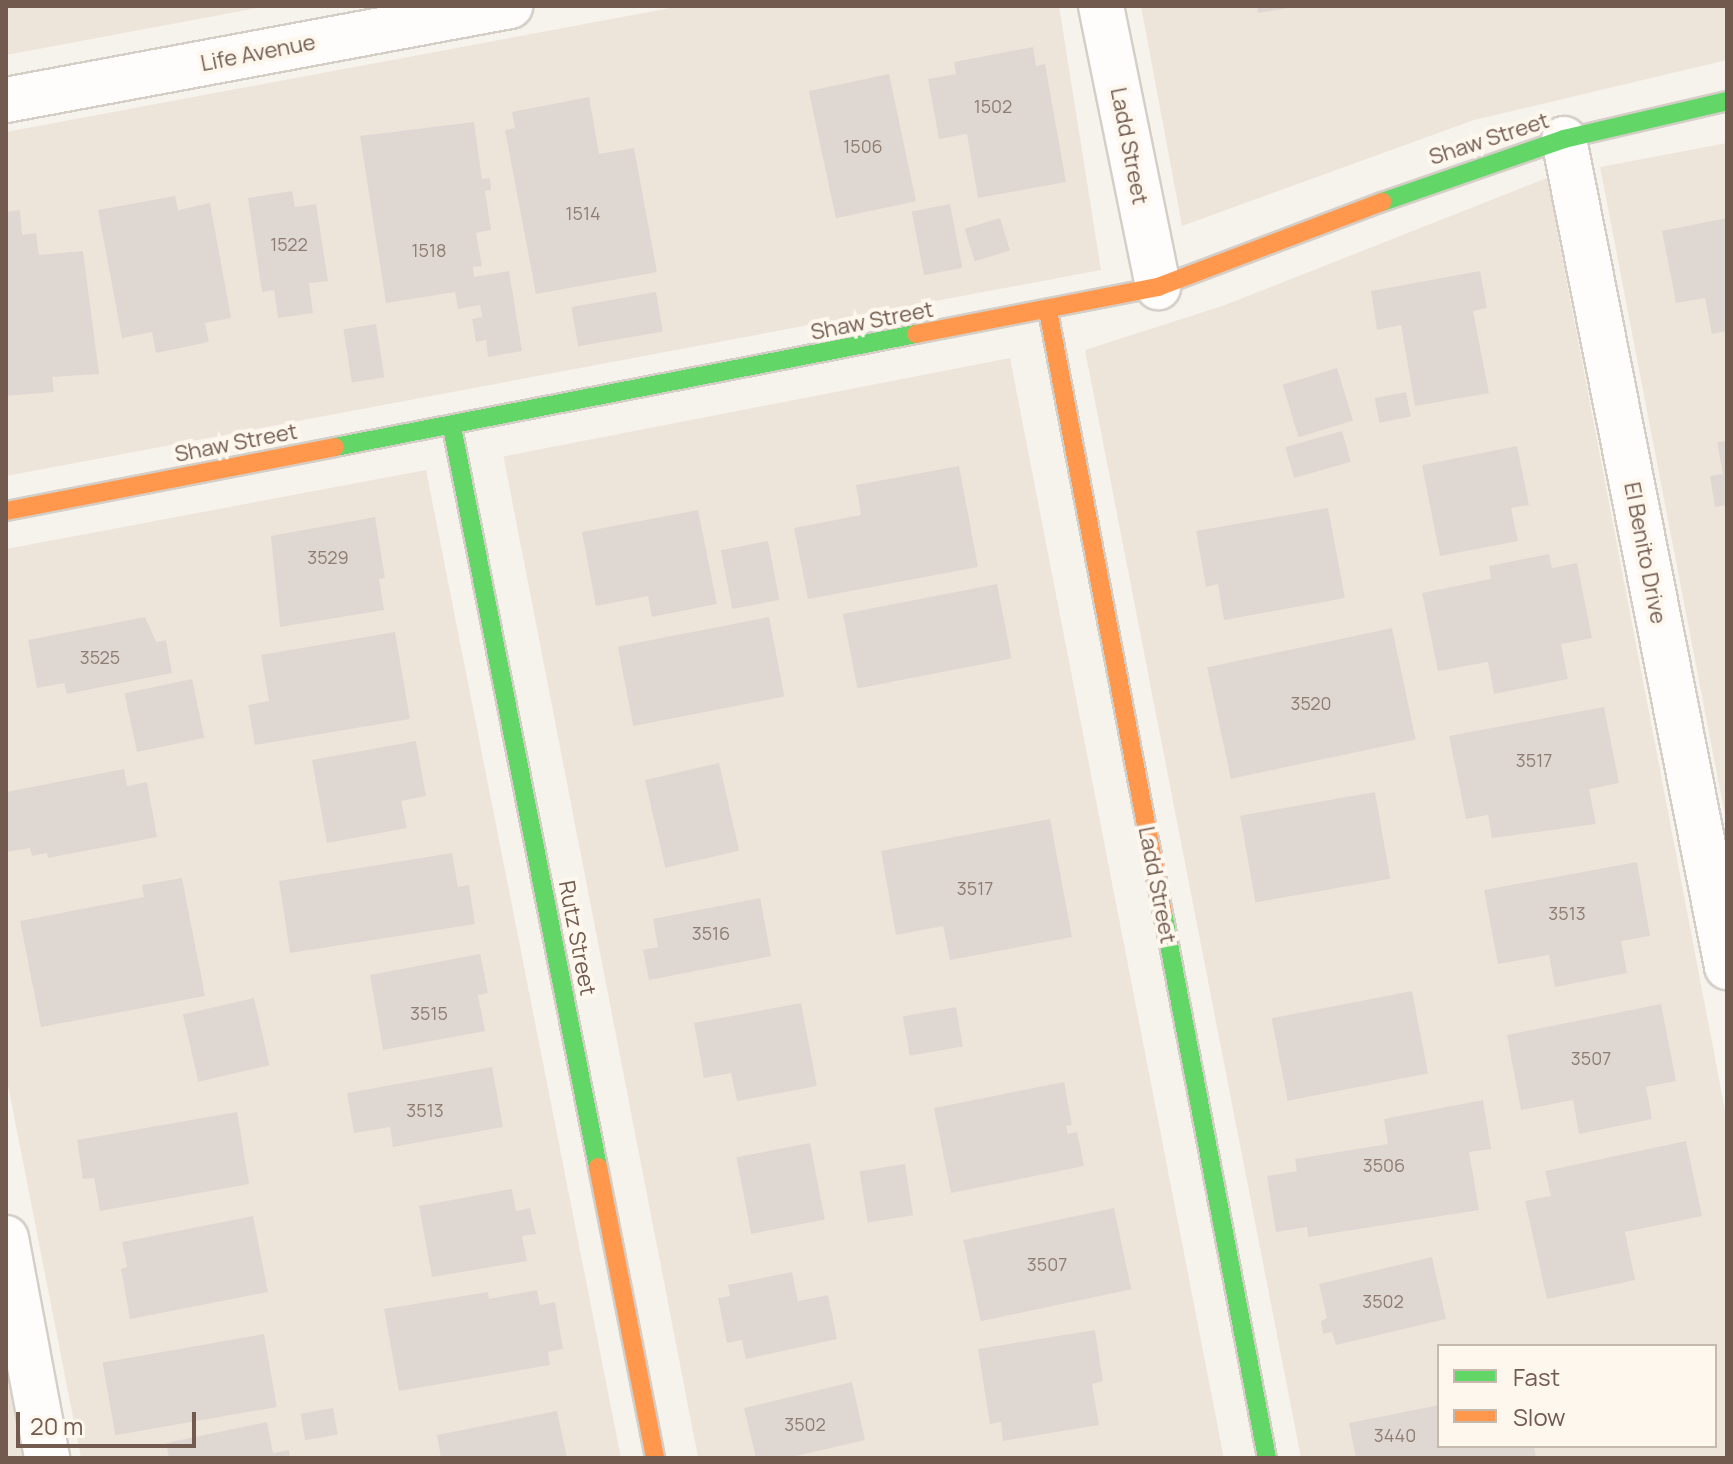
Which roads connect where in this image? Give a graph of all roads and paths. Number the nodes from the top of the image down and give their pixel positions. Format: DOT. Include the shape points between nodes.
graph roads {
  1 [pos="510,6"];
  2 [pos="1101,6"];
  3 [pos="6,100"];
  4 [pos="1727,101"];
  5 [pos="1564,139"];
  6 [pos="1158,287"];
  7 [pos="1048,311"];
  8 [pos="452,427"];
  9 [pos="6,511"];
  10 [pos="1727,967"];
  11 [pos="6,1238"];
  12 [pos="47,1458"];
  13 [pos="655,1458"];
  14 [pos="1267,1458"];
  1 -- 3 [label="street, Life Avenue"];
  2 -- 6 [label="street, Ladd Street"];
  4 -- 5 [label="street, Shaw Street"];
  5 -- 6 [label="street, Shaw Street" via="1470,169"];
  5 -- 10 [label="street, El Benito Drive"];
  6 -- 7 [label="street, Shaw Street"];
  7 -- 8 [label="street, Shaw Street"];
  7 -- 14 [label="street, Ladd Street"];
  8 -- 9 [label="street, Shaw Street"];
  8 -- 13 [label="street, Rutz Street"];
  11 -- 12 [label="street"];
}
